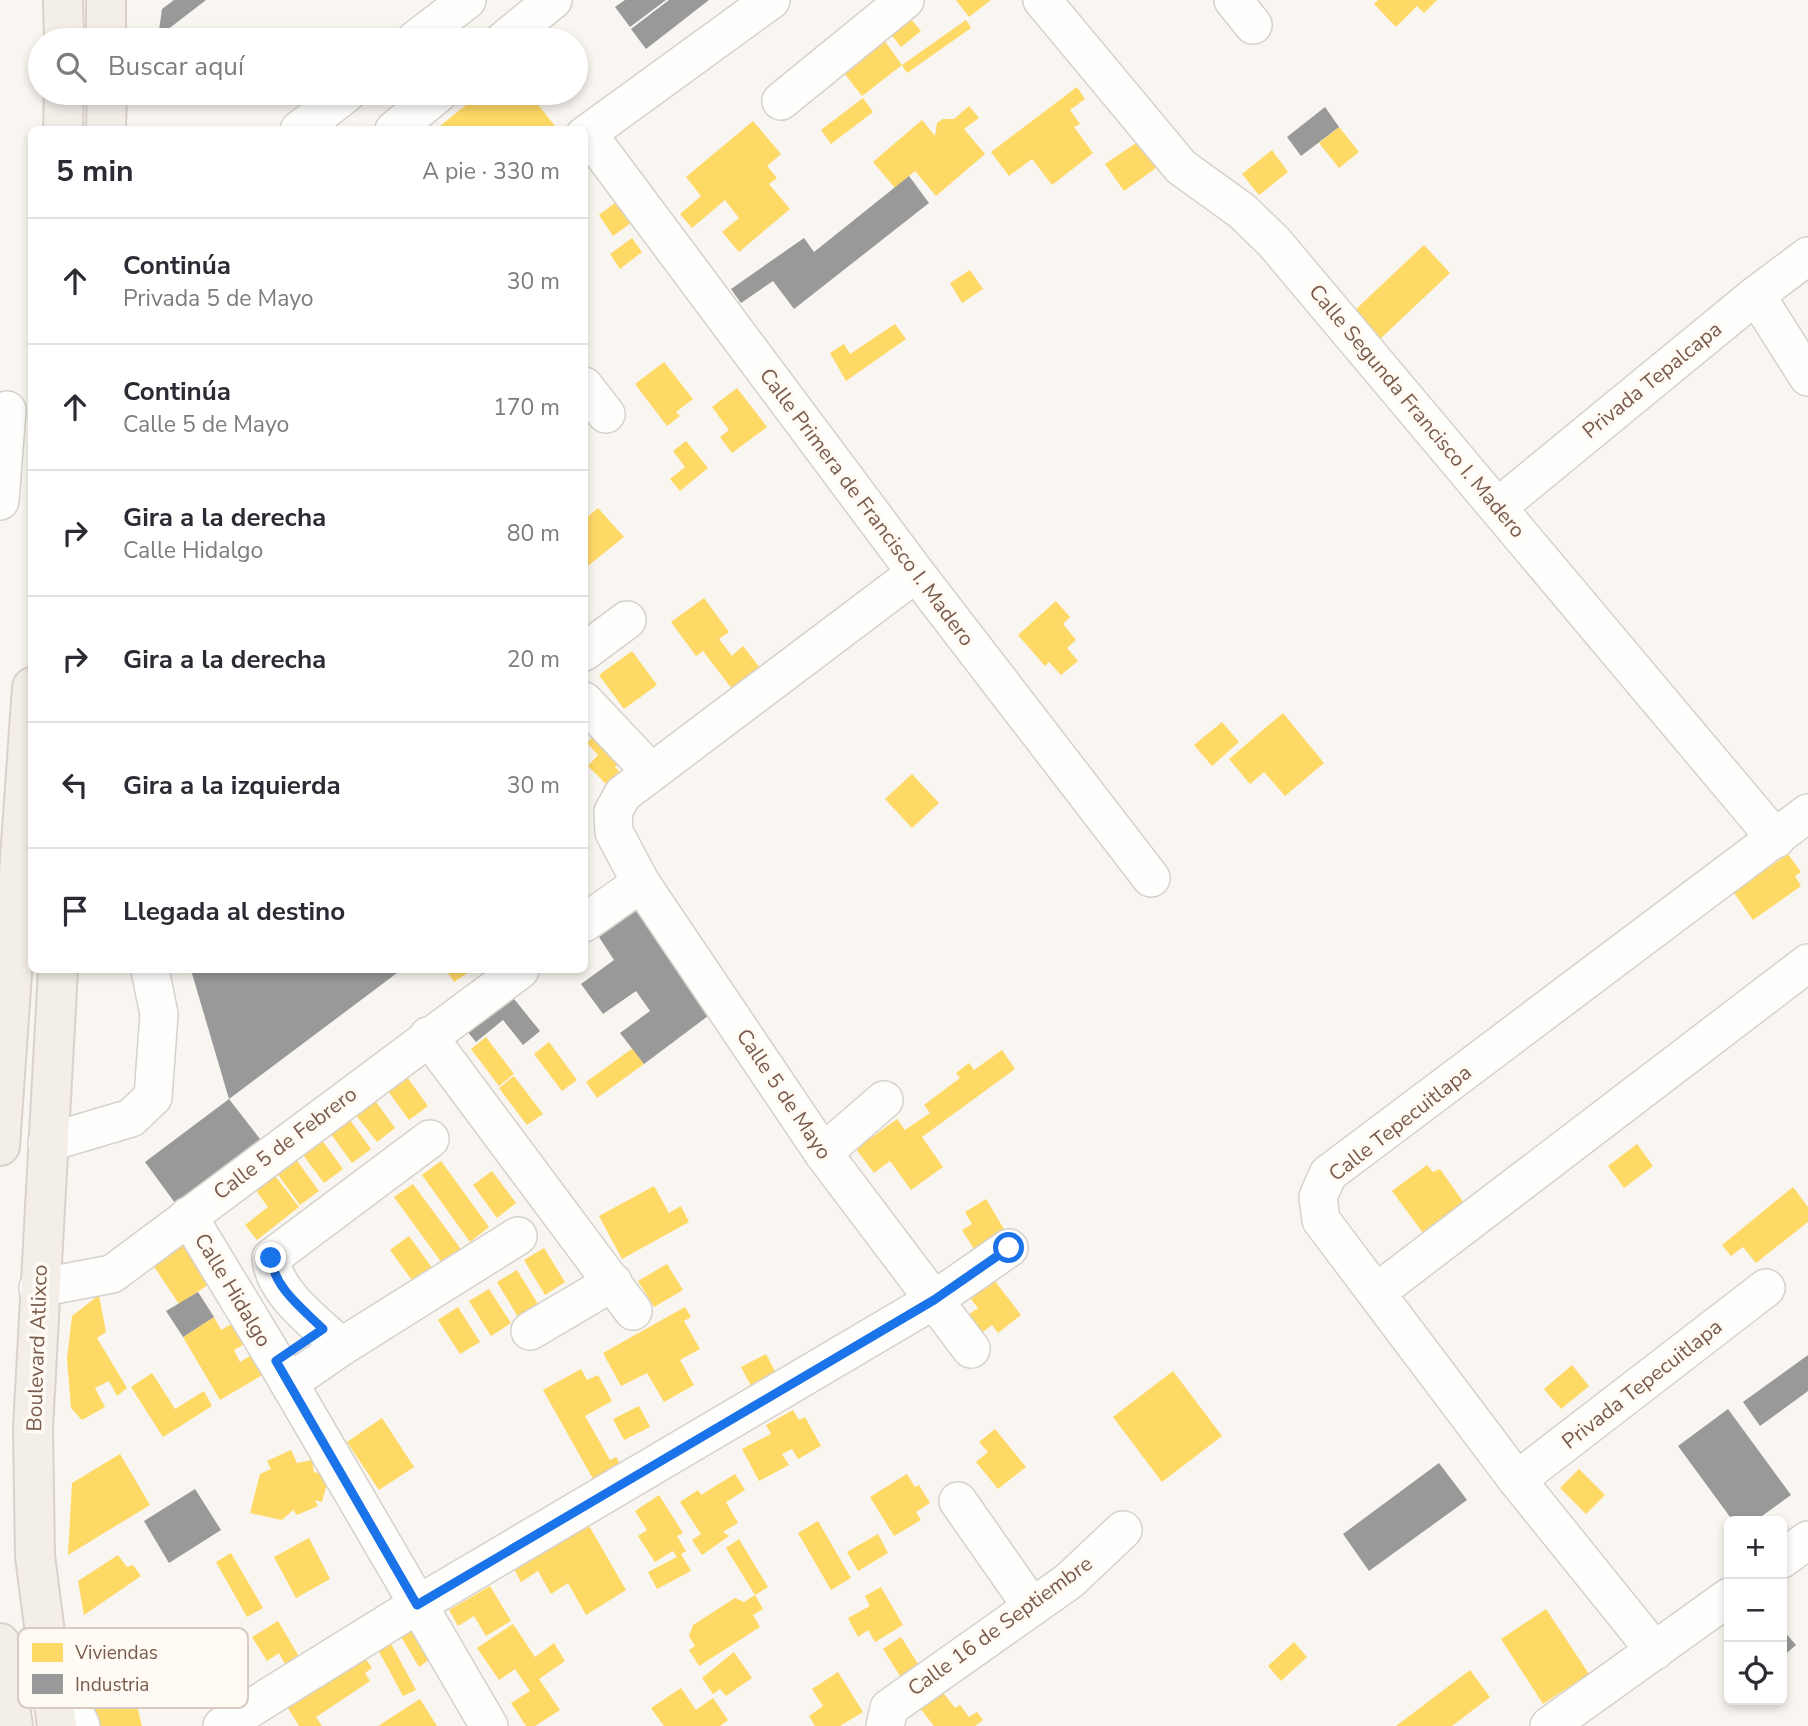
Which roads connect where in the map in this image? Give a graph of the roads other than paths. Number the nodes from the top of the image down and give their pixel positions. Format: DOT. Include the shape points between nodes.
graph roads {
  1 [pos="63,0"];
  2 [pos="106,0"];
  3 [pos="467,0"];
  4 [pos="553,0"];
  5 [pos="771,0"];
  6 [pos="905,0"];
  7 [pos="1042,0"];
  8 [pos="64,28"];
  9 [pos="106,28"];
  10 [pos="431,28"];
  11 [pos="519,28"];
  12 [pos="780,101"];
  13 [pos="64,105"];
  14 [pos="107,105"];
  15 [pos="331,105"];
  16 [pos="424,105"];
  17 [pos="63,126"];
  18 [pos="106,126"];
  19 [pos="304,126"];
  20 [pos="399,126"];
  21 [pos="588,134"];
  22 [pos="588,138"];
  23 [pos="1808,256"];
  24 [pos="1756,295"];
  25 [pos="1808,377"];
  26 [pos="588,391"];
  27 [pos="13,409"];
  28 [pos="607,415"];
  29 [pos="0,501"];
  30 [pos="1499,506"];
  31 [pos="916,573"];
  32 [pos="627,620"];
  33 [pos="588,649"];
  34 [pos="588,705"];
  35 [pos="28,744"];
  36 [pos="650,771"];
  37 [pos="1808,813"];
  38 [pos="1776,839"];
  39 [pos="1151,878"];
  40 [pos="641,883"];
  41 [pos="588,920"];
  42 [pos="1808,963"];
  43 [pos="58,973"];
  44 [pos="151,973"];
  45 [pos="516,973"];
  46 [pos="9,1016"];
  47 [pos="55,1018"];
  48 [pos="428,1036"];
  49 [pos="884,1100"];
  50 [pos="430,1139"];
  51 [pos="47,1143"];
  52 [pos="0,1146"];
  53 [pos="823,1153"];
  54 [pos="188,1216"];
  55 [pos="518,1236"];
  56 [pos="1009,1248"];
  57 [pos="38,1288"];
  58 [pos="1766,1288"];
  59 [pos="1377,1293"];
  60 [pos="934,1300"];
  61 [pos="530,1331"];
  62 [pos="332,1338"];
  63 [pos="971,1349"];
  64 [pos="283,1372"];
  65 [pos="1517,1480"];
  66 [pos="958,1501"];
  67 [pos="1124,1531"];
  68 [pos="1808,1540"];
  69 [pos="1787,1555"];
  70 [pos="1724,1601"];
  71 [pos="417,1605"];
  72 [pos="1032,1607"];
  73 [pos="44,1628"];
  74 [pos="0,1643"];
  75 [pos="1655,1651"];
  76 [pos="54,1713"];
  77 [pos="13,1726"];
  78 [pos="81,1726"];
  79 [pos="222,1726"];
  80 [pos="489,1726"];
  81 [pos="885,1726"];
  82 [pos="1549,1726"];
  1 -- 8 [label="main road"];
  2 -- 9 [label="main road"];
  3 -- 10 [label="street"];
  4 -- 11 [label="street"];
  5 -- 21 [label="street"];
  6 -- 12 [label="street"];
  7 -- 30 [label="street, Calle Segunda Francisco I. Madero" via="1181,167 1242,211 1274,242"];
  13 -- 17 [label="main road"];
  14 -- 18 [label="main road"];
  15 -- 19 [label="street"];
  16 -- 20 [label="street"];
  22 -- 31 [label="street, Calle Primera de Francisco I. Madero"];
  23 -- 24 [label="street, Privada Tepalcapa"];
  24 -- 25 [label="street"];
  24 -- 30 [label="street, Privada Tepalcapa"];
  26 -- 28 [label="street"];
  27 -- 29 [label="street"];
  30 -- 38 [label="street, Calle Segunda Francisco I. Madero"];
  31 -- 36 [label="street, Calle 5 de Mayo"];
  31 -- 39 [label="street, Calle Primera de Francisco I. Madero"];
  32 -- 33 [label="street"];
  34 -- 36 [label="street"];
  35 -- 46 [label="main road"];
  36 -- 40 [label="street, Calle 5 de Mayo" via="623,794 613,812 614,832"];
  37 -- 38 [label="street, Calle Tepecuitlapa"];
  38 -- 59 [label="street, Calle Tepecuitlapa" via="1328,1174 1318,1197 1321,1220"];
  40 -- 41 [label="street"];
  40 -- 53 [label="street, Calle 5 de Mayo"];
  42 -- 59 [label="street"];
  43 -- 47 [label="main road, Boulevard Atlixco"];
  44 -- 51 [label="street" via="159,1014 153,1097 131,1118"];
  45 -- 48 [label="street, Calle 5 de Febrero"];
  46 -- 47 [label="main road"];
  46 -- 52 [label="main road"];
  47 -- 51 [label="main road, Boulevard Atlixco"];
  48 -- 54 [label="street, Calle 5 de Febrero"];
  48 -- 61 [label="street" via="623,1297"];
  49 -- 53 [label="street"];
  50 -- 62 [label="street" via="271,1258 272,1273"];
  51 -- 57 [label="main road, Boulevard Atlixco"];
  53 -- 60 [label="street, Calle 5 de Mayo"];
  54 -- 57 [label="street, Calle 5 de Febrero" via="112,1274"];
  54 -- 64 [label="street, Calle Hidalgo"];
  55 -- 62 [label="street"];
  56 -- 60 [label="street"];
  57 -- 73 [label="main road, Boulevard Atlixco" via="35,1556"];
  58 -- 65 [label="street, Privada Tepecuitlapa"];
  59 -- 65 [label="street, Calle Tepecuitlapa"];
  60 -- 63 [label="street, Calle 5 de Mayo"];
  60 -- 71 [label="street"];
  62 -- 64 [label="street"];
  64 -- 71 [label="street, Calle Hidalgo"];
  65 -- 75 [label="street, Calle Tepecuitlapa"];
  66 -- 72 [label="street"];
  67 -- 72 [label="street, Calle 16 de Septiembre" via="1069,1581"];
  68 -- 69 [label="street"];
  70 -- 75 [label="street"];
  71 -- 79 [label="street"];
  71 -- 80 [label="street, Calle Hidalgo"];
  72 -- 81 [label="street, Calle 16 de Septiembre" via="889,1708"];
  74 -- 77 [label="main road"];
  75 -- 82 [label="street"];
  76 -- 78 [label="street" via="78,1718"];
}
